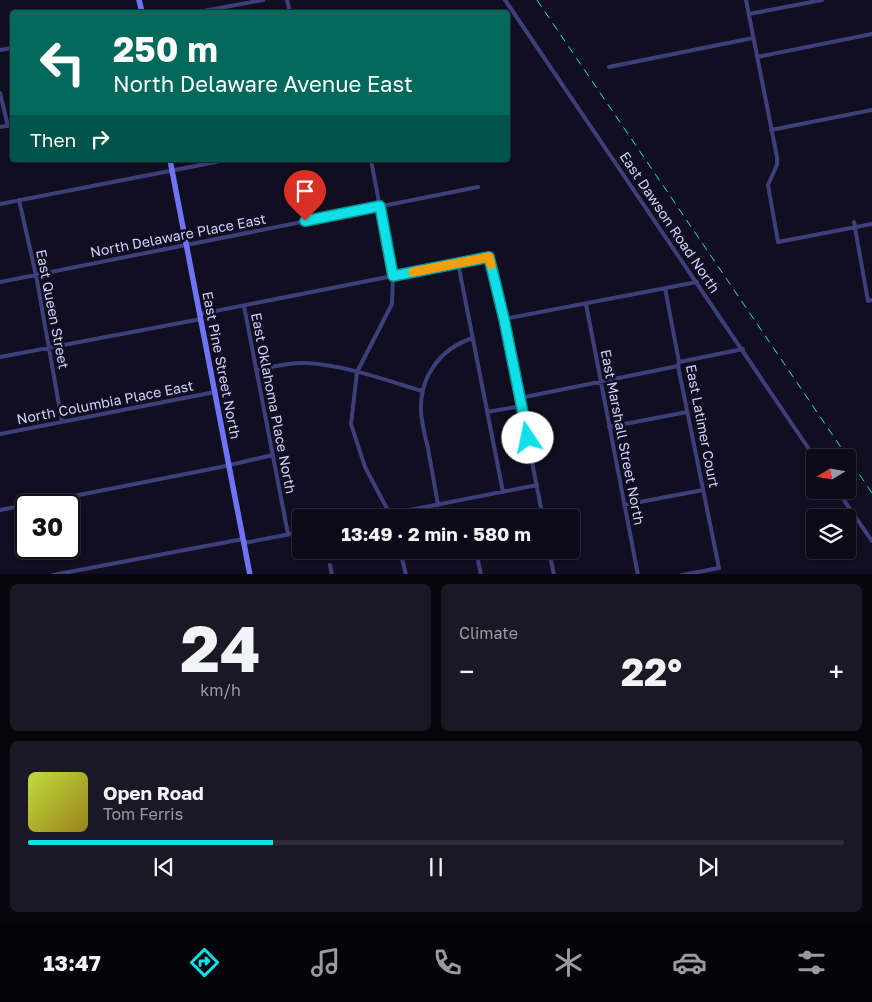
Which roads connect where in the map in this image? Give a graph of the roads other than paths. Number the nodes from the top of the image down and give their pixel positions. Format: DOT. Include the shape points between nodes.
graph roads {
  1 [pos="263,0"];
  2 [pos="505,0"];
  3 [pos="746,0"];
  4 [pos="822,0"];
  5 [pos="209,10"];
  6 [pos="748,14"];
  7 [pos="872,34"];
  8 [pos="753,38"];
  9 [pos="757,57"];
  10 [pos="609,66"];
  11 [pos="0,93"];
  12 [pos="872,110"];
  13 [pos="10,125"];
  14 [pos="0,128"];
  15 [pos="771,130"];
  16 [pos="170,162"];
  17 [pos="215,162"];
  18 [pos="371,162"];
  19 [pos="172,170"];
  20 [pos="478,187"];
  21 [pos="20,200"];
  22 [pos="0,204"];
  23 [pos="380,206"];
  24 [pos="872,224"];
  25 [pos="855,225"];
  26 [pos="186,244"];
  27 [pos="458,263"];
  28 [pos="36,275"];
  29 [pos="393,276"];
  30 [pos="0,282"];
  31 [pos="697,282"];
  32 [pos="665,288"];
  33 [pos="870,300"];
  34 [pos="586,304"];
  35 [pos="244,306"];
  36 [pos="200,316"];
  37 [pos="504,319"];
  38 [pos="473,338"];
  39 [pos="48,348"];
  40 [pos="742,349"];
  41 [pos="0,358"];
  42 [pos="679,364"];
  43 [pos="256,370"];
  44 [pos="357,372"];
  45 [pos="600,382"];
  46 [pos="422,391"];
  47 [pos="215,392"];
  48 [pos="520,398"];
  49 [pos="522,406"];
  50 [pos="487,412"];
  51 [pos="687,412"];
  52 [pos="62,422"];
  53 [pos="609,427"];
  54 [pos="0,434"];
  55 [pos="809,449"];
  56 [pos="272,455"];
  57 [pos="229,465"];
  58 [pos="537,485"];
  59 [pos="703,490"];
  60 [pos="503,492"];
  61 [pos="80,495"];
  62 [pos="842,499"];
  63 [pos="438,505"];
  64 [pos="624,505"];
  65 [pos="15,507"];
  66 [pos="389,509"];
  67 [pos="420,509"];
  68 [pos="541,509"];
  69 [pos="0,510"];
  70 [pos="292,533"];
  71 [pos="288,534"];
  72 [pos="244,541"];
  73 [pos="872,541"];
  74 [pos="402,559"];
  75 [pos="478,559"];
  76 [pos="551,559"];
  77 [pos="330,565"];
  78 [pos="53,574"];
  79 [pos="250,574"];
  80 [pos="332,574"];
  81 [pos="406,574"];
  82 [pos="481,574"];
  83 [pos="554,574"];
  84 [pos="638,574"];
  85 [pos="682,574"];
  1 -- 5 [label="street"];
  2 -- 31 [label="street, East Dawson Road North"];
  3 -- 6 [label="street"];
  4 -- 6 [label="street"];
  6 -- 8 [label="street"];
  7 -- 9 [label="street"];
  8 -- 9 [label="street"];
  8 -- 10 [label="street"];
  9 -- 15 [label="street"];
  11 -- 13 [label="street"];
  12 -- 15 [label="street"];
  13 -- 14 [label="street"];
  15 -- 25 [label="street" via="777,166 768,185 778,242"];
  16 -- 19 [label="main road, East Pine Street North"];
  17 -- 19 [label="street"];
  18 -- 23 [label="street"];
  19 -- 21 [label="street"];
  19 -- 26 [label="main road, East Pine Street North"];
  20 -- 23 [label="street, North Delaware Place East"];
  21 -- 22 [label="street"];
  21 -- 28 [label="street, East Queen Street"];
  23 -- 26 [label="street, North Delaware Place East"];
  23 -- 29 [label="street"];
  24 -- 25 [label="street"];
  25 -- 33 [label="street"];
  26 -- 28 [label="street, North Delaware Place East"];
  26 -- 36 [label="main road, East Pine Street North"];
  27 -- 29 [label="street"];
  27 -- 37 [label="street" via="489,257"];
  27 -- 38 [label="street"];
  28 -- 30 [label="street, North Delaware Place East"];
  28 -- 39 [label="street, East Queen Street"];
  29 -- 35 [label="street"];
  29 -- 44 [label="street" via="392,304"];
  31 -- 32 [label="street"];
  31 -- 40 [label="street, East Dawson Road North"];
  32 -- 34 [label="street"];
  32 -- 42 [label="street, East Latimer Court"];
  34 -- 37 [label="street"];
  34 -- 45 [label="street, East Marshall Street North"];
  35 -- 36 [label="street"];
  35 -- 43 [label="street, East Oklahoma Place North"];
  36 -- 39 [label="street"];
  36 -- 47 [label="main road, East Pine Street North"];
  37 -- 48 [label="street"];
  38 -- 46 [label="street" via="461,341 443,354 428,375"];
  38 -- 50 [label="street"];
  39 -- 41 [label="street"];
  39 -- 52 [label="street, East Queen Street"];
  40 -- 42 [label="street"];
  40 -- 55 [label="street, East Dawson Road North"];
  42 -- 45 [label="street"];
  42 -- 51 [label="street, East Latimer Court"];
  43 -- 44 [label="street" via="306,363"];
  43 -- 56 [label="street, East Oklahoma Place North"];
  44 -- 46 [label="street"];
  44 -- 66 [label="street" via="351,424 365,467"];
  45 -- 48 [label="street"];
  45 -- 53 [label="street, East Marshall Street North"];
  46 -- 63 [label="street" via="421,412"];
  47 -- 52 [label="street, North Columbia Place East"];
  47 -- 57 [label="main road, East Pine Street North"];
  48 -- 49 [label="street"];
  49 -- 50 [label="street"];
  49 -- 58 [label="street"];
  50 -- 60 [label="street"];
  51 -- 53 [label="street"];
  51 -- 59 [label="street, East Latimer Court"];
  52 -- 54 [label="street, North Columbia Place East"];
  53 -- 64 [label="street, East Marshall Street North"];
  56 -- 57 [label="street"];
  56 -- 71 [label="street, East Oklahoma Place North"];
  57 -- 61 [label="street"];
  57 -- 72 [label="main road, East Pine Street North"];
  58 -- 60 [label="street"];
  58 -- 68 [label="street"];
  59 -- 64 [label="street"];
  59 -- 85 [label="street, East Latimer Court" via="718,568"];
  60 -- 63 [label="street"];
  62 -- 73 [label="street"];
  63 -- 67 [label="street"];
  64 -- 84 [label="street, East Marshall Street North"];
  65 -- 69 [label="street"];
  70 -- 71 [label="street"];
  71 -- 72 [label="street"];
  72 -- 78 [label="street"];
  72 -- 79 [label="main road, East Pine Street North"];
  74 -- 81 [label="street"];
  75 -- 82 [label="street"];
  76 -- 83 [label="street"];
  77 -- 80 [label="street"];
}
